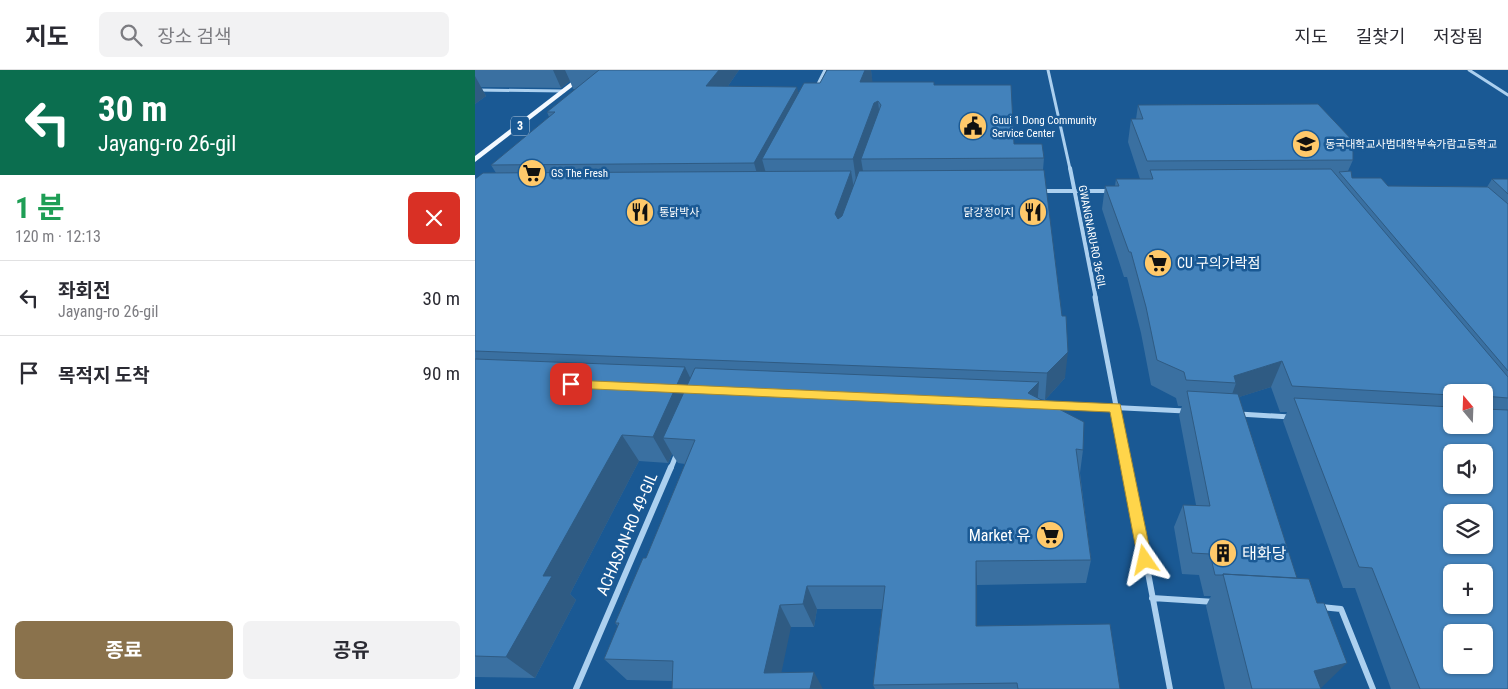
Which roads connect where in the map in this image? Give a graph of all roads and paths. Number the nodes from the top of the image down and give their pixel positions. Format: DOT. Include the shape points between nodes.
graph roads {
  1 [pos="591,70"];
  2 [pos="825,70"];
  3 [pos="1048,70"];
  4 [pos="1469,70"];
  5 [pos="475,90"];
  6 [pos="565,91"];
  7 [pos="1508,95"];
  8 [pos="812,96"];
  9 [pos="475,160"];
  10 [pos="1036,191"];
  11 [pos="1075,191"];
  12 [pos="1115,191"];
  13 [pos="1037,404"];
  14 [pos="1116,408"];
  15 [pos="1194,412"];
  16 [pos="1233,414"];
  17 [pos="1302,418"];
  18 [pos="681,444"];
  19 [pos="1152,598"];
  20 [pos="1222,602"];
  21 [pos="1311,607"];
  22 [pos="576,689"];
  23 [pos="1170,689"];
  24 [pos="1373,689"];
  1 -- 6 [label="main road, 3"];
  2 -- 8 [label="street"];
  3 -- 11 [label="street, GWANGNARU-RO 36-GIL"];
  4 -- 7 [label="street"];
  5 -- 6 [label="street"];
  6 -- 9 [label="main road, 3"];
  10 -- 11 [label="street"];
  11 -- 12 [label="street"];
  11 -- 14 [label="street, GWANGNARU-RO 36-GIL"];
  13 -- 14 [label="street"];
  14 -- 15 [label="street"];
  14 -- 19 [label="street, GWANGNARU-RO 36-GIL"];
  16 -- 17 [label="street"];
  18 -- 22 [label="street, ACHASAN-RO 49-GIL"];
  19 -- 20 [label="street"];
  19 -- 23 [label="street, GWANGNARU-RO 36-GIL"];
  21 -- 24 [label="street" via="1341,608"];
}
